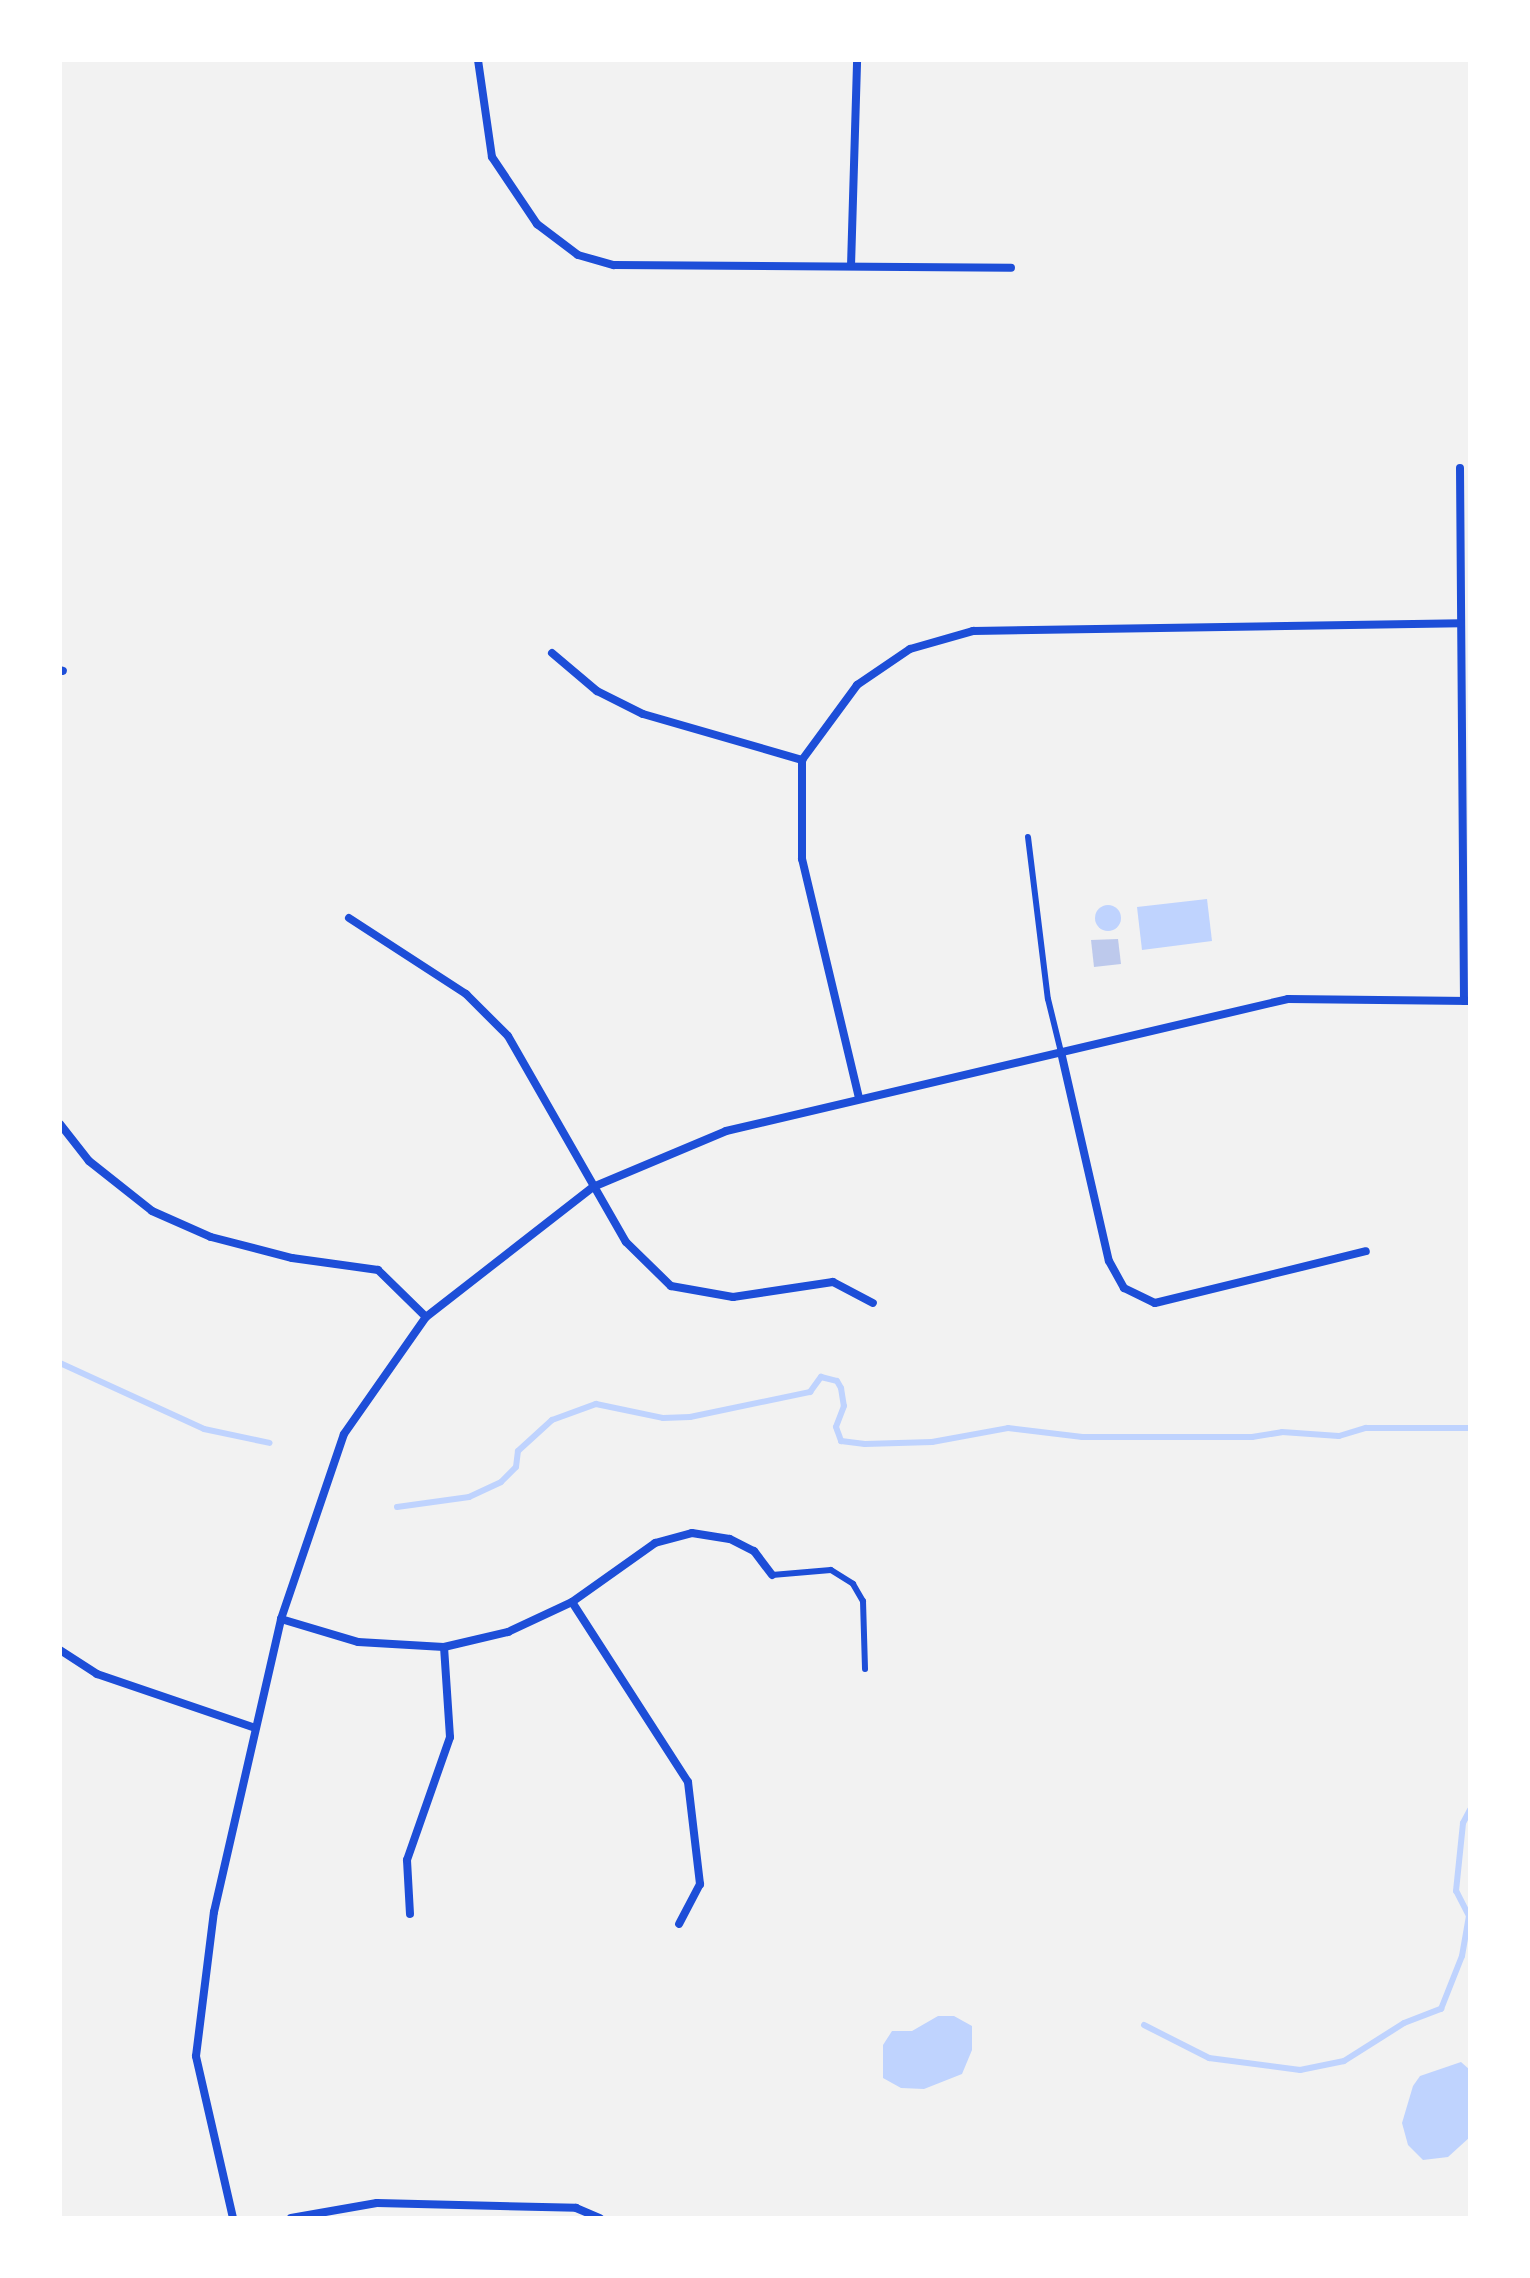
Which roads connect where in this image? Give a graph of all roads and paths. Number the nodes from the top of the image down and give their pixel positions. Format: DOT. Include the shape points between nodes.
graph roads {
  1 [pos="478,60"];
  2 [pos="857,60"];
  3 [pos="851,266"];
  4 [pos="1011,268"];
  5 [pos="1460,468"];
  6 [pos="1461,623"];
  7 [pos="552,653"];
  8 [pos="802,760"];
  9 [pos="1028,837"];
  10 [pos="349,918"];
  11 [pos="1467,1001"];
  12 [pos="1061,1052"];
  13 [pos="859,1098"];
  14 [pos="60,1124"];
  15 [pos="593,1187"];
  16 [pos="1366,1251"];
  17 [pos="873,1303"];
  18 [pos="426,1317"];
  19 [pos="772,1575"];
  20 [pos="572,1602"];
  21 [pos="281,1619"];
  22 [pos="444,1647"];
  23 [pos="60,1650"];
  24 [pos="865,1669"];
  25 [pos="253,1727"];
  26 [pos="410,1914"];
  27 [pos="679,1924"];
  28 [pos="233,2218"];
  29 [pos="291,2218"];
  30 [pos="600,2218"];
  1 -- 3 [label="street" via="492,157 537,224 578,255 614,265"];
  2 -- 3 [label="street"];
  3 -- 4 [label="street"];
  5 -- 6 [label="street"];
  6 -- 8 [label="street" via="973,631 910,649 857,685"];
  6 -- 11 [label="street"];
  7 -- 8 [label="street" via="597,691 643,714"];
  8 -- 13 [label="street" via="802,859"];
  9 -- 12 [label="lane" via="1048,999"];
  10 -- 15 [label="street" via="466,994 508,1036"];
  11 -- 12 [label="street" via="1288,999"];
  12 -- 13 [label="street"];
  12 -- 16 [label="street" via="1109,1261 1124,1288 1155,1303"];
  13 -- 15 [label="street" via="726,1131"];
  14 -- 18 [label="street" via="89,1161 152,1211 211,1237 278,1255 378,1270"];
  15 -- 17 [label="street" via="626,1242 671,1286 733,1297 833,1282"];
  15 -- 18 [label="street"];
  18 -- 21 [label="street" via="344,1434"];
  19 -- 20 [label="street" via="754,1551 730,1539 692,1533 655,1543"];
  19 -- 24 [label="lane" via="831,1570 853,1584 863,1601"];
  20 -- 22 [label="street" via="508,1632"];
  20 -- 27 [label="street" via="688,1782 700,1884"];
  21 -- 22 [label="street" via="358,1642"];
  21 -- 25 [label="street"];
  22 -- 26 [label="street" via="450,1737 407,1860"];
  23 -- 25 [label="street" via="97,1674"];
  25 -- 28 [label="street" via="214,1912 196,2056"];
  29 -- 30 [label="street" via="377,2203 576,2208"];
}
